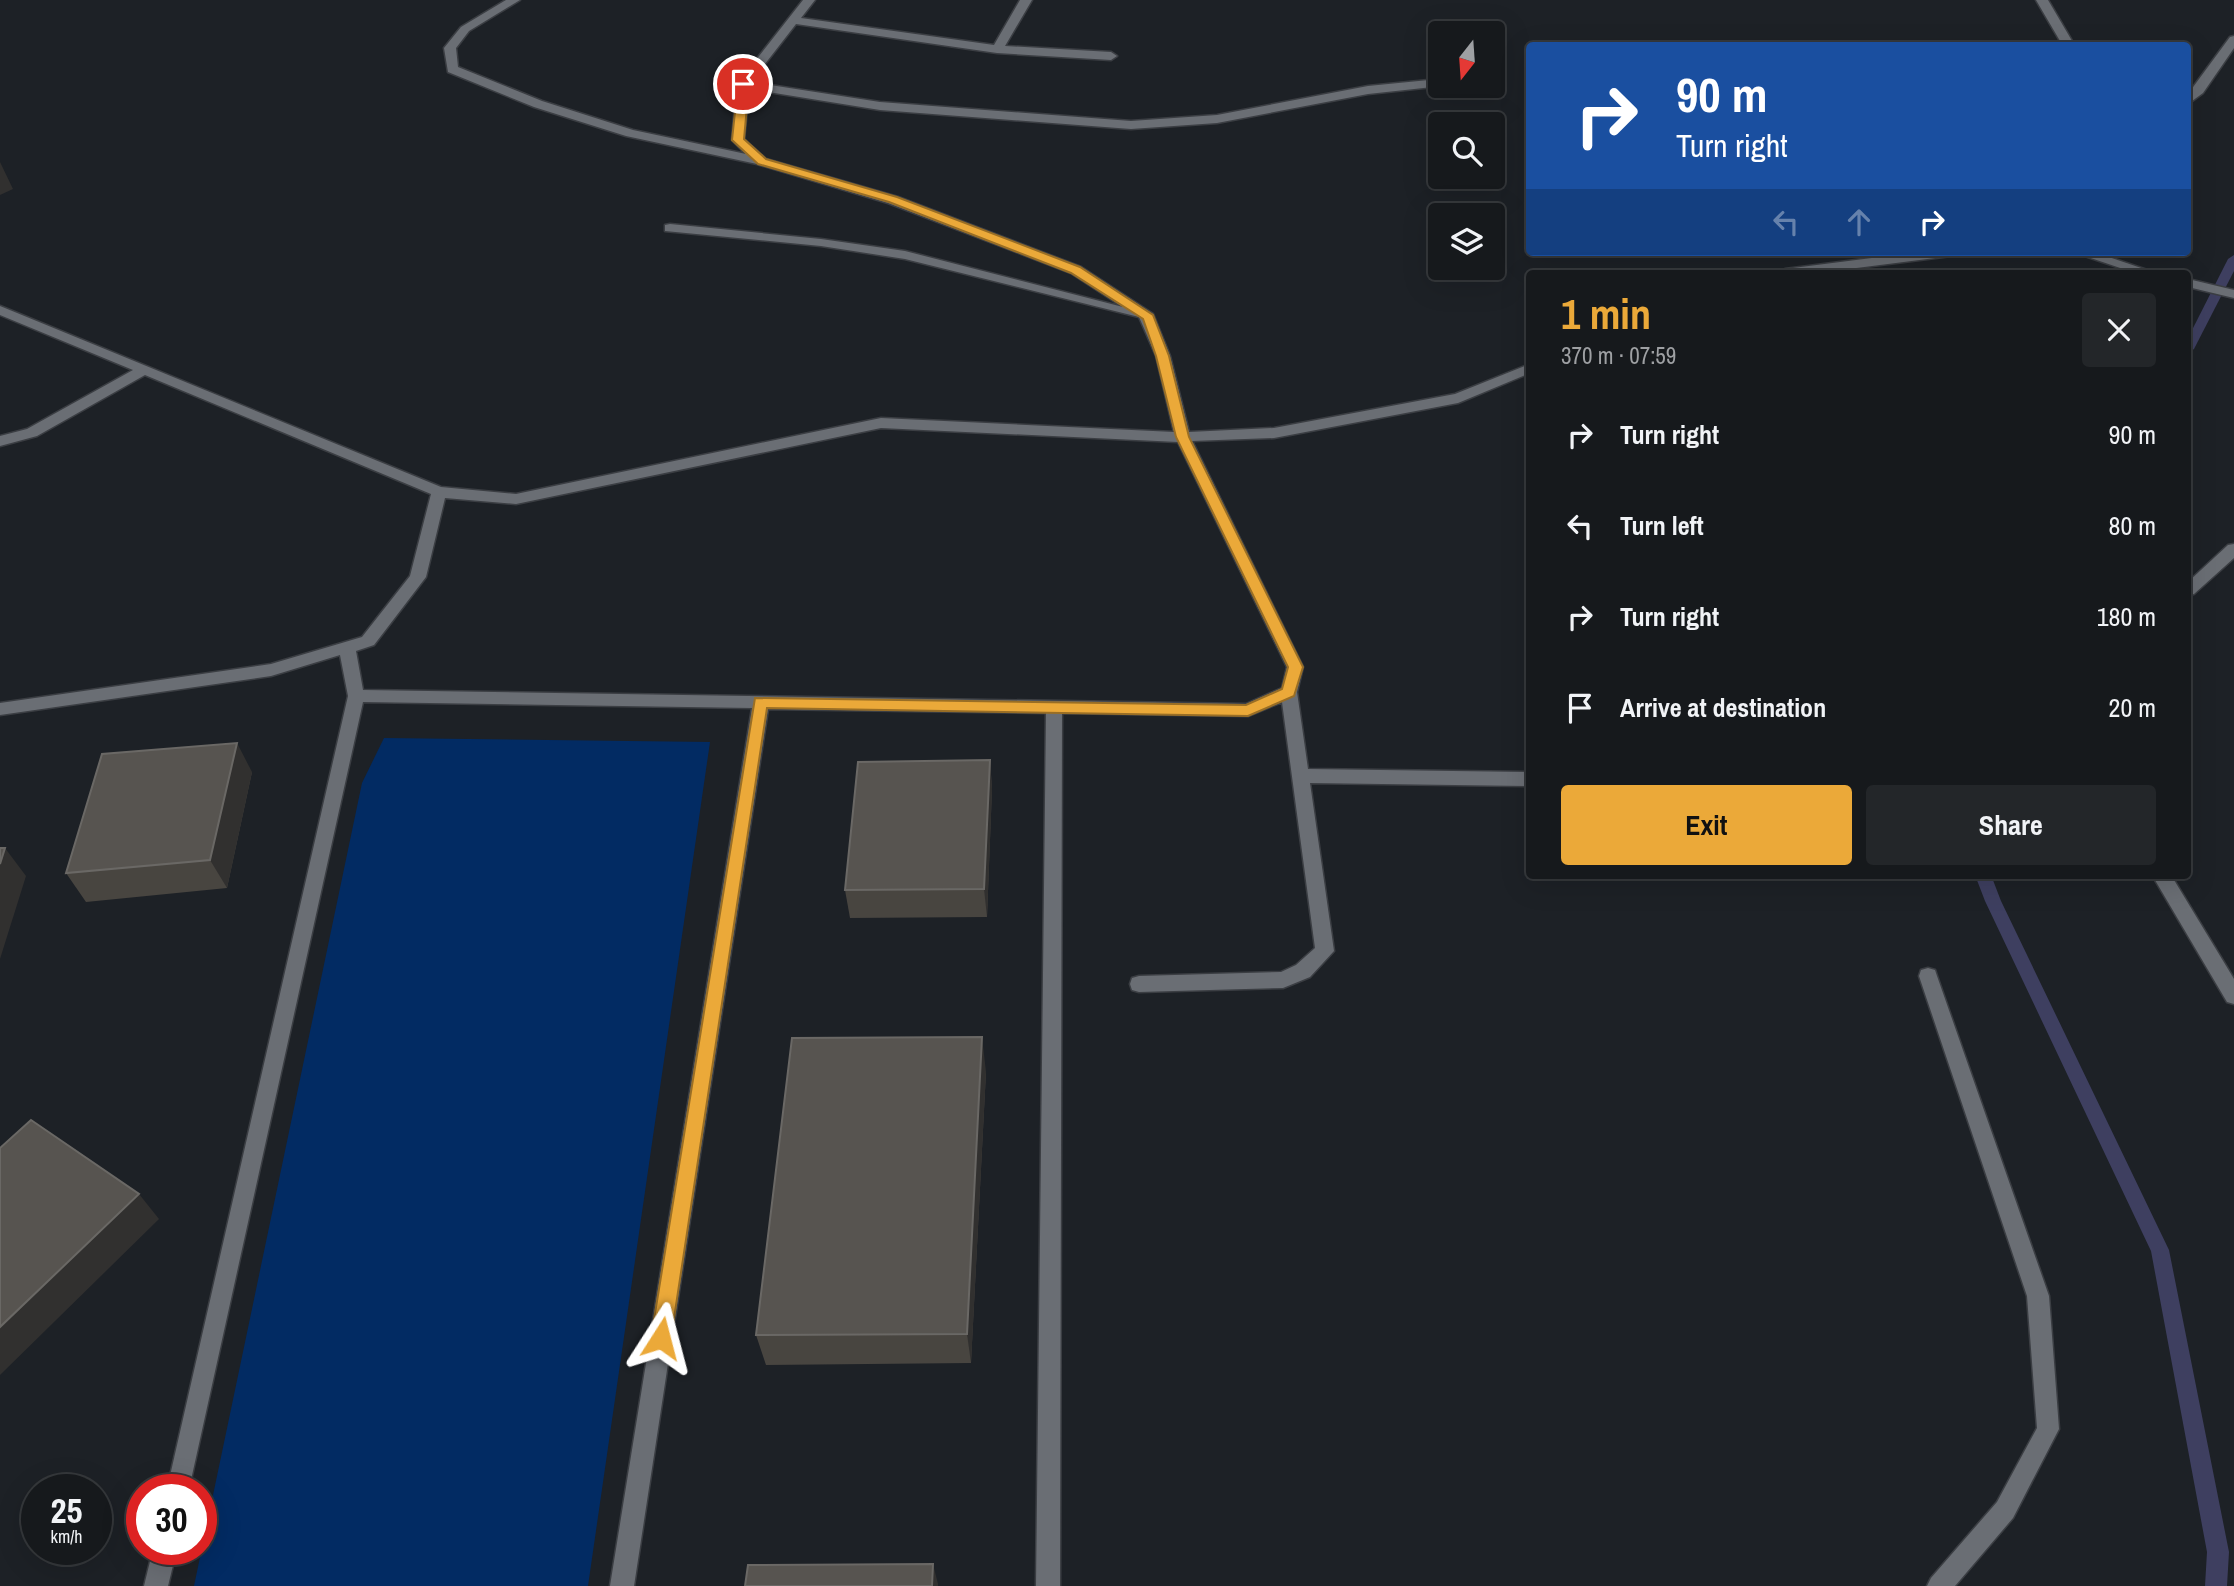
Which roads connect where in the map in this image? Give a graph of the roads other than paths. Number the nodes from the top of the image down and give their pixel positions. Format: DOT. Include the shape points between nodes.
graph roads {
  1 [pos="514,0"];
  2 [pos="809,0"];
  3 [pos="1026,0"];
  4 [pos="2042,0"];
  5 [pos="792,20"];
  6 [pos="2234,39"];
  7 [pos="2067,42"];
  8 [pos="997,49"];
  9 [pos="1111,56"];
  10 [pos="743,84"];
  11 [pos="1428,84"];
  12 [pos="2191,98"];
  13 [pos="762,162"];
  14 [pos="670,228"];
  15 [pos="1919,256"];
  16 [pos="2093,256"];
  17 [pos="1809,270"];
  18 [pos="2139,270"];
  19 [pos="2191,284"];
  20 [pos="2234,295"];
  21 [pos="0,310"];
  22 [pos="1148,317"];
  23 [pos="144,370"];
  24 [pos="1526,370"];
  25 [pos="1182,437"];
  26 [pos="0,441"];
  27 [pos="439,492"];
  28 [pos="2234,550"];
  29 [pos="2191,587"];
  30 [pos="347,647"];
  31 [pos="1289,692"];
  32 [pos="356,696"];
  33 [pos="761,702"];
  34 [pos="1054,707"];
  35 [pos="0,709"];
  36 [pos="1302,776"];
  37 [pos="1526,779"];
  38 [pos="2163,879"];
  39 [pos="1928,976"];
  40 [pos="1139,984"];
  41 [pos="2234,996"];
  42 [pos="181,1474"];
  43 [pos="161,1565"];
  44 [pos="156,1586"];
  45 [pos="622,1586"];
  46 [pos="1048,1586"];
  47 [pos="1939,1586"];
  1 -- 13 [label="street" via="465,29 450,48 452,69 538,104 630,133"];
  2 -- 5 [label="street"];
  3 -- 8 [label="street"];
  4 -- 7 [label="street"];
  5 -- 8 [label="street"];
  5 -- 10 [label="street"];
  6 -- 12 [label="street"];
  8 -- 9 [label="street"];
  10 -- 11 [label="street" via="880,106 1131,125 1217,119 1368,90"];
  10 -- 13 [label="street" via="738,140"];
  13 -- 22 [label="street" via="893,200 1076,270"];
  14 -- 22 [label="street" via="872,249 983,272"];
  15 -- 17 [label="street"];
  16 -- 18 [label="street"];
  19 -- 20 [label="street"];
  21 -- 23 [label="street"];
  22 -- 25 [label="street" via="1163,356"];
  23 -- 26 [label="street" via="32,433"];
  23 -- 27 [label="street"];
  24 -- 25 [label="street" via="1458,398 1274,433"];
  25 -- 27 [label="street" via="881,423 516,499"];
  25 -- 31 [label="street" via="1295,667"];
  27 -- 30 [label="street" via="418,577 368,641"];
  28 -- 29 [label="street"];
  30 -- 32 [label="street"];
  30 -- 35 [label="street" via="271,670"];
  31 -- 34 [label="street" via="1248,710"];
  31 -- 36 [label="street"];
  32 -- 33 [label="street"];
  32 -- 42 [label="street"];
  33 -- 34 [label="street"];
  33 -- 45 [label="street"];
  34 -- 46 [label="street"];
  36 -- 37 [label="street"];
  36 -- 40 [label="street" via="1325,951 1303,971 1283,980"];
  38 -- 41 [label="street"];
  39 -- 47 [label="street" via="2038,1296 2048,1429 2005,1510"];
  43 -- 44 [label="street"];
}
